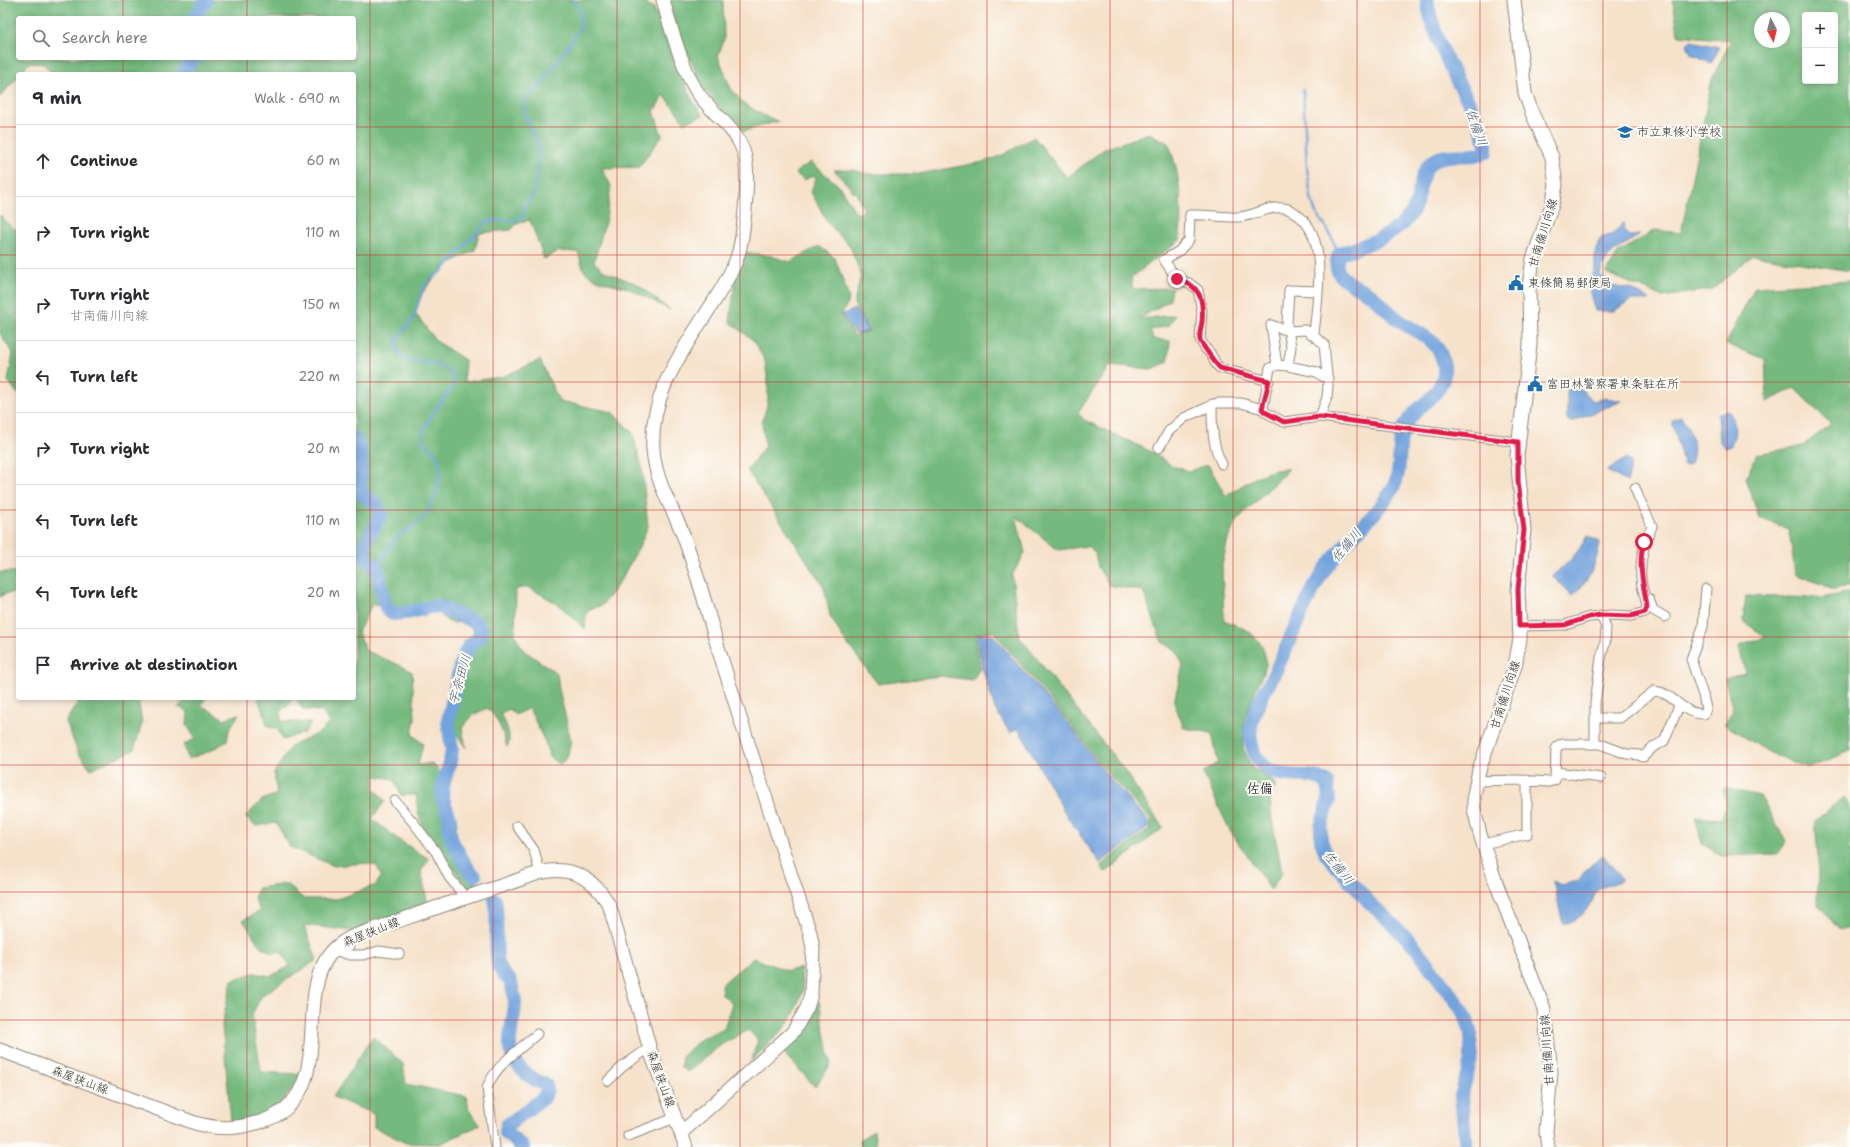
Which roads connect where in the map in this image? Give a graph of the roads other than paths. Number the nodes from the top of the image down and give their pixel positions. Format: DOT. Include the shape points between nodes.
graph roads {
  1 [pos="663,0"];
  2 [pos="1514,0"];
  3 [pos="1318,291"];
  4 [pos="1289,331"];
  5 [pos="1314,334"];
  6 [pos="1277,365"];
  7 [pos="1288,366"];
  8 [pos="1328,378"];
  9 [pos="1269,381"];
  10 [pos="1212,404"];
  11 [pos="1262,409"];
  12 [pos="1320,417"];
  13 [pos="1518,442"];
  14 [pos="1159,448"];
  15 [pos="1222,464"];
  16 [pos="1635,488"];
  17 [pos="1706,589"];
  18 [pos="1645,596"];
  19 [pos="1600,615"];
  20 [pos="1665,617"];
  21 [pos="1519,626"];
  22 [pos="1679,706"];
  23 [pos="1595,718"];
  24 [pos="1595,744"];
  25 [pos="1556,772"];
  26 [pos="1601,778"];
  27 [pos="1527,780"];
  28 [pos="1476,781"];
  29 [pos="395,801"];
  30 [pos="517,826"];
  31 [pos="1483,844"];
  32 [pos="540,873"];
  33 [pos="465,897"];
  34 [pos="348,938"];
  35 [pos="399,954"];
  36 [pos="537,1034"];
  37 [pos="649,1048"];
  38 [pos="0,1050"];
  39 [pos="608,1081"];
  40 [pos="675,1118"];
  41 [pos="681,1133"];
  42 [pos="628,1136"];
  43 [pos="495,1147"];
  44 [pos="686,1147"];
  45 [pos="1548,1147"];
  1 -- 41 [label="main road" via="694,88 738,137 746,163 746,179 743,230 737,259 662,390 654,416 654,459 659,482 695,569 720,655 810,933 812,948 811,994 807,1008 793,1032"];
  2 -- 13 [label="main road, 甘南備川向線" via="1525,93 1552,157 1556,186 1530,273 1530,345"];
  3 -- 4 [label="street" via="1289,290"];
  3 -- 5 [label="street"];
  3 -- 9 [label="street" via="1318,256 1310,226 1290,209 1269,208 1238,217 1190,215 1189,240 1164,260 1177,279 1189,283 1198,290 1202,311 1200,340 1216,364 1220,368"];
  4 -- 5 [label="street" via="1306,330"];
  4 -- 6 [label="street" via="1271,326"];
  4 -- 7 [label="street" via="1291,347"];
  5 -- 8 [label="street" via="1326,349"];
  6 -- 7 [label="street"];
  6 -- 9 [label="street" via="1270,368"];
  7 -- 8 [label="street" via="1317,372"];
  8 -- 12 [label="street" via="1327,397"];
  9 -- 11 [label="street"];
  10 -- 11 [label="street" via="1242,403"];
  10 -- 14 [label="street" via="1184,418 1169,431"];
  10 -- 15 [label="street" via="1214,444"];
  11 -- 12 [label="street" via="1284,422"];
  12 -- 13 [label="street"];
  13 -- 21 [label="main road, 甘南備川向線" via="1518,474 1524,530 1518,589"];
  16 -- 18 [label="street" via="1652,526 1644,542 1641,558"];
  17 -- 22 [label="street" via="1703,627 1691,659 1706,709 1704,714 1698,714"];
  18 -- 19 [label="street" via="1647,607 1641,614"];
  18 -- 20 [label="street" via="1650,600 1653,610"];
  19 -- 21 [label="street" via="1565,625"];
  19 -- 23 [label="street" via="1606,628"];
  21 -- 28 [label="main road, 甘南備川向線" via="1520,639 1515,666"];
  22 -- 23 [label="street" via="1666,694 1654,691 1620,718"];
  22 -- 24 [label="street" via="1664,741 1652,748 1643,758"];
  23 -- 24 [label="street"];
  24 -- 25 [label="street" via="1559,745 1556,749"];
  25 -- 26 [label="street"];
  25 -- 27 [label="street" via="1554,780 1548,782"];
  27 -- 28 [label="street"];
  27 -- 31 [label="street" via="1527,834"];
  28 -- 31 [label="main road, 甘南備川向線" via="1474,809"];
  29 -- 33 [label="street" via="436,852 449,877"];
  30 -- 32 [label="street" via="534,850"];
  31 -- 45 [label="main road, 甘南備川向線" via="1544,1009 1551,1072 1546,1132"];
  32 -- 33 [label="main road, 森屋狭山線"];
  32 -- 37 [label="main road, 森屋狭山線" via="562,870 577,874 592,883 607,900 614,917"];
  33 -- 34 [label="main road, 森屋狭山線"];
  34 -- 35 [label="street" via="351,944 340,952 363,955 379,951"];
  34 -- 38 [label="main road, 森屋狭山線" via="332,950 314,986 310,1060 302,1086 285,1108 263,1121 234,1128 213,1128"];
  36 -- 43 [label="street" via="496,1072 487,1088"];
  37 -- 39 [label="street" via="622,1067"];
  37 -- 40 [label="main road, 森屋狭山線"];
  40 -- 41 [label="main road, 森屋狭山線"];
  40 -- 42 [label="street"];
  41 -- 44 [label="main road, 森屋狭山線"];
}
